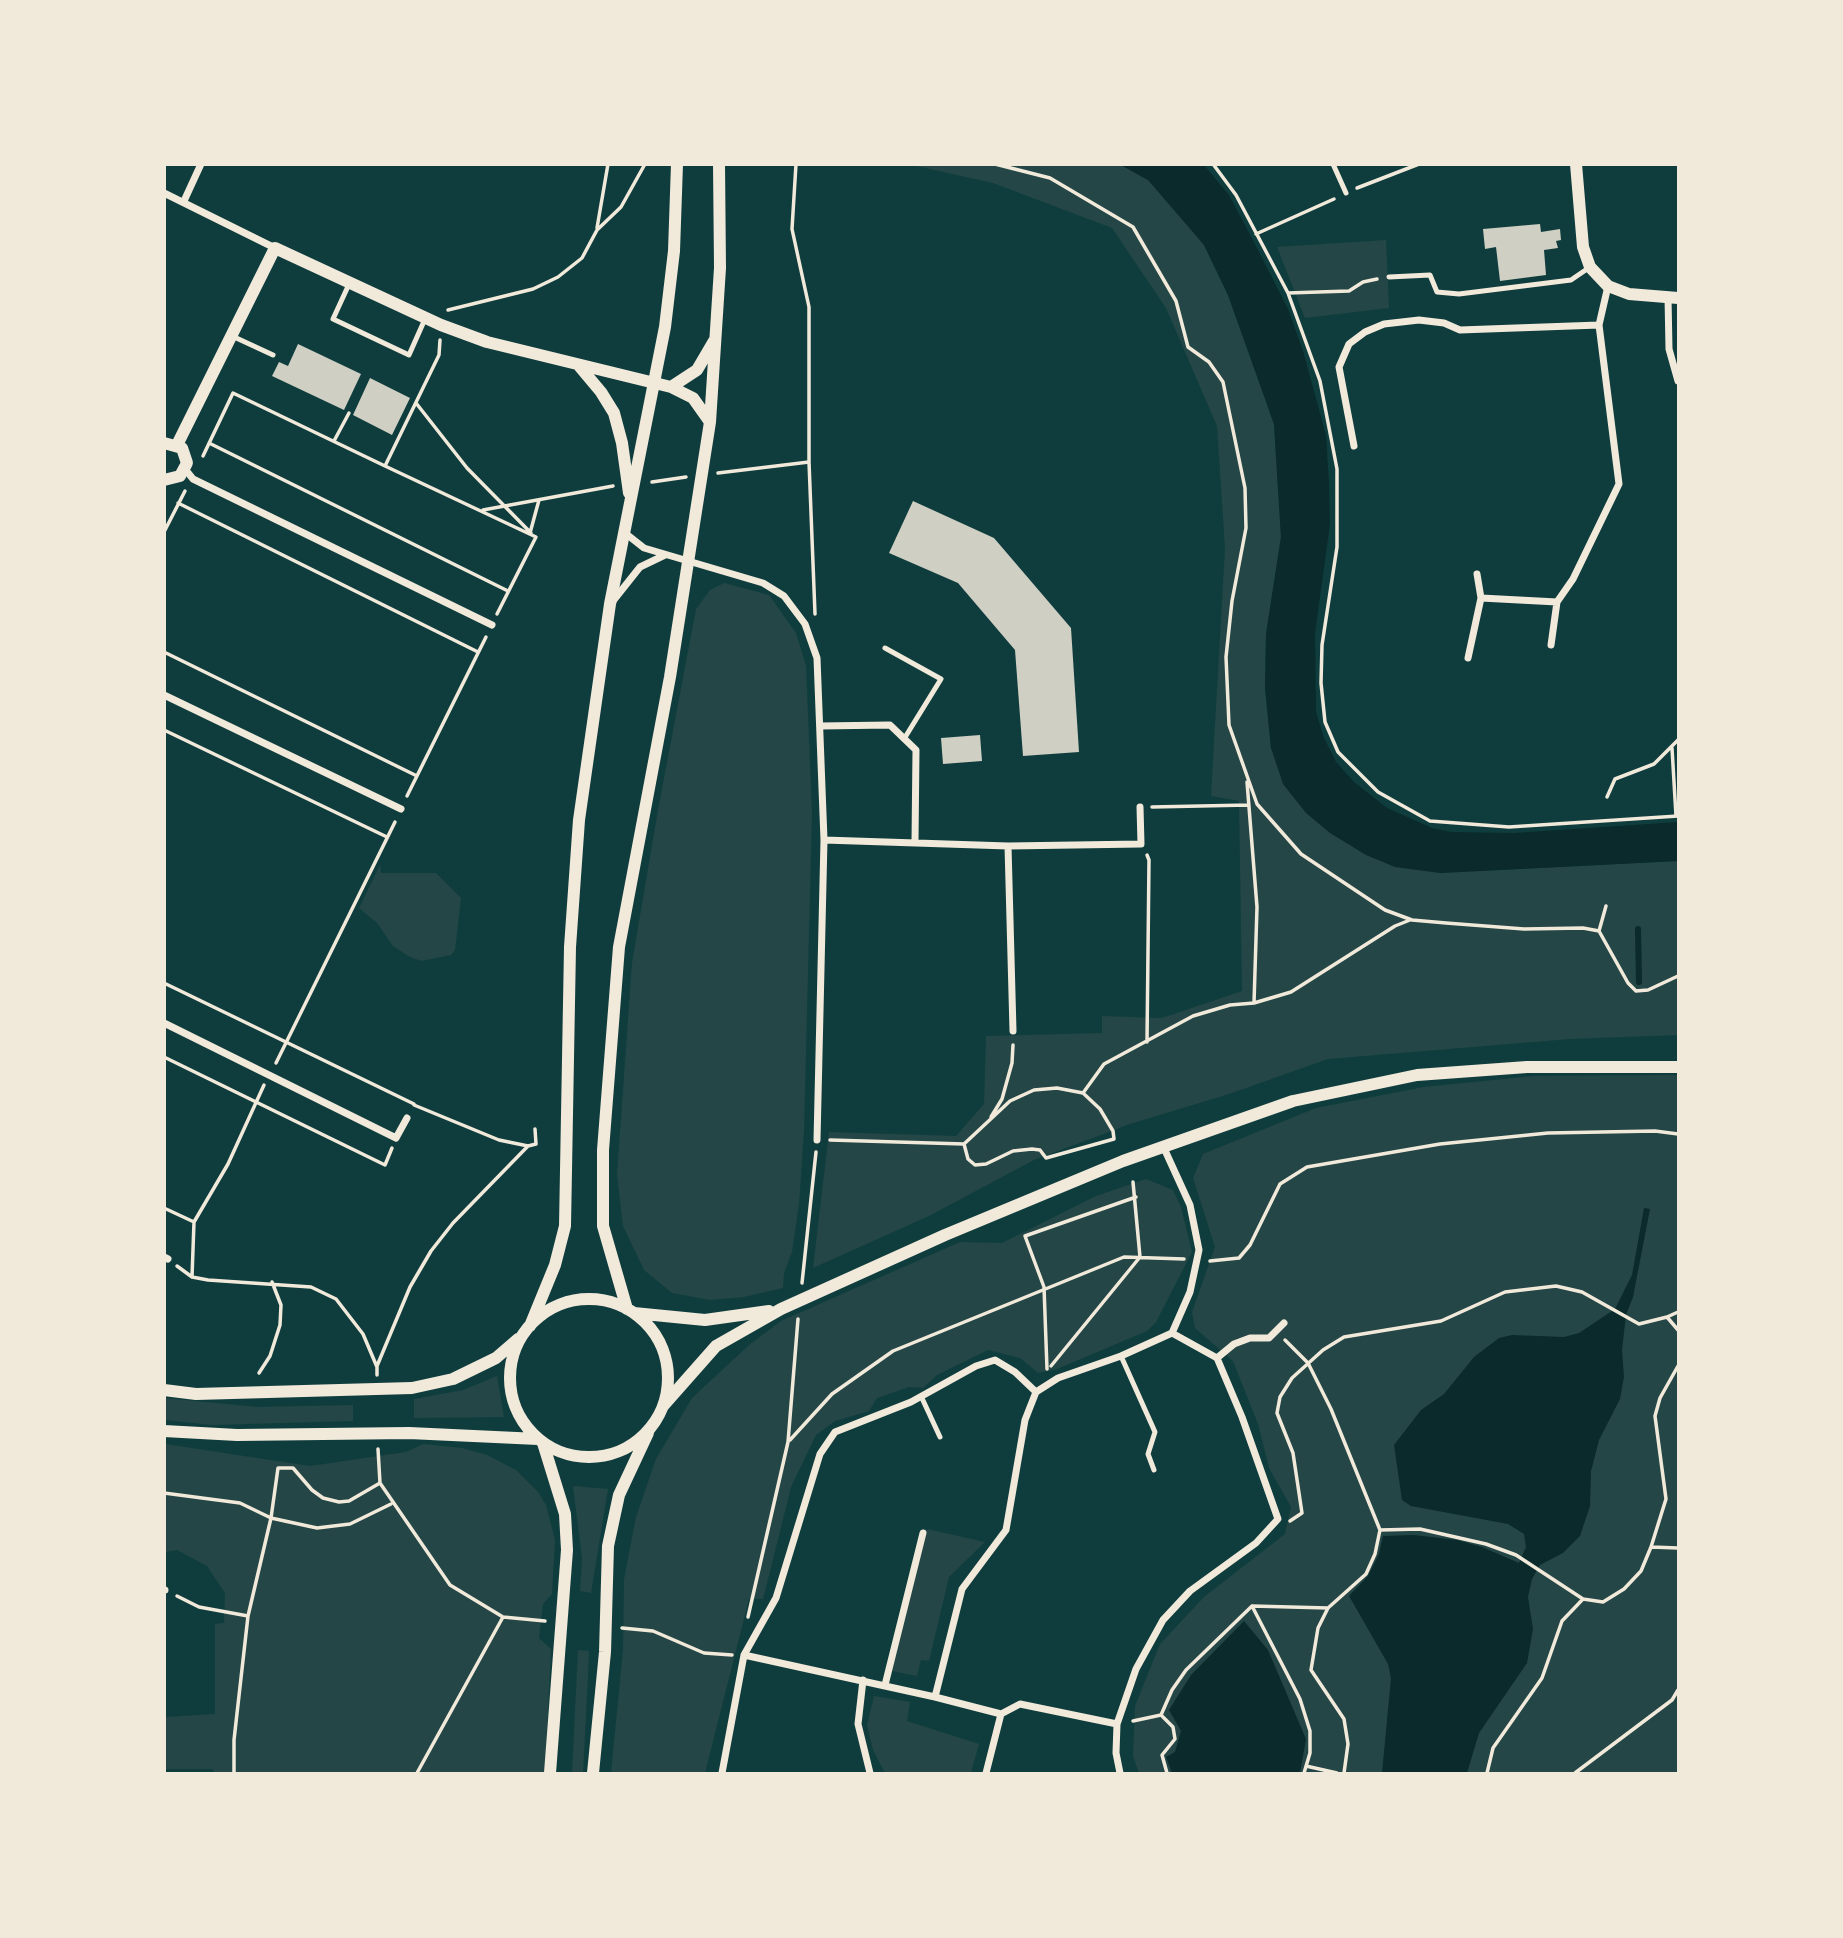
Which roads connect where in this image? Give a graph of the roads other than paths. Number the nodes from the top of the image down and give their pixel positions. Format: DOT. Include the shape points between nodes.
graph roads {
  1 [pos="201,164"];
  2 [pos="677,164"];
  3 [pos="719,164"];
  4 [pos="1333,164"];
  5 [pos="1576,164"];
  6 [pos="164,193"];
  7 [pos="1346,193"];
  8 [pos="184,201"];
  9 [pos="275,248"];
  10 [pos="1590,267"];
  11 [pos="1389,277"];
  12 [pos="350,282"];
  13 [pos="1608,286"];
  14 [pos="1673,298"];
  15 [pos="426,318"];
  16 [pos="1599,325"];
  17 [pos="232,336"];
  18 [pos="716,338"];
  19 [pos="273,355"];
  20 [pos="579,366"];
  21 [pos="1678,381"];
  22 [pos="655,383"];
  23 [pos="671,387"];
  24 [pos="709,429"];
  25 [pos="171,444"];
  26 [pos="1354,446"];
  27 [pos="189,474"];
  28 [pos="164,480"];
  29 [pos="630,504"];
  30 [pos="625,529"];
  31 [pos="666,555"];
  32 [pos="689,562"];
  33 [pos="1477,574"];
  34 [pos="1481,598"];
  35 [pos="1557,602"];
  36 [pos="610,604"];
  37 [pos="492,625"];
  38 [pos="1551,645"];
  39 [pos="885,648"];
  40 [pos="1468,658"];
  41 [pos="164,695"];
  42 [pos="820,726"];
  43 [pos="904,739"];
  44 [pos="1140,807"];
  45 [pos="401,809"];
  46 [pos="824,840"];
  47 [pos="915,841"];
  48 [pos="1008,846"];
  49 [pos="164,1023"];
  50 [pos="1013,1031"];
  51 [pos="1678,1067"];
  52 [pos="407,1118"];
  53 [pos="817,1140"];
  54 [pos="1163,1146"];
  55 [pos="781,1309"];
  56 [pos="631,1311"];
  57 [pos="1284,1323"];
  58 [pos="527,1330"];
  59 [pos="1172,1333"];
  60 [pos="1121,1356"];
  61 [pos="1217,1358"];
  62 [pos="164,1390"];
  63 [pos="1036,1392"];
  64 [pos="921,1396"];
  65 [pos="663,1406"];
  66 [pos="651,1427"];
  67 [pos="164,1431"];
  68 [pos="940,1437"];
  69 [pos="541,1441"];
  70 [pos="1154,1470"];
  71 [pos="923,1533"];
  72 [pos="744,1655"];
  73 [pos="863,1680"];
  74 [pos="885,1685"];
  75 [pos="935,1697"];
  76 [pos="1001,1714"];
  77 [pos="1117,1724"];
  78 [pos="550,1773"];
  79 [pos="593,1773"];
  80 [pos="722,1773"];
  81 [pos="870,1773"];
  82 [pos="986,1773"];
  83 [pos="1120,1773"];
  1 -- 8 [label="street"];
  2 -- 22 [label="street" via="674,251"];
  3 -- 18 [label="street"];
  4 -- 7 [label="lane"];
  5 -- 10 [label="street" via="1583,247"];
  6 -- 8 [label="street"];
  8 -- 9 [label="street"];
  9 -- 12 [label="street"];
  9 -- 17 [label="street"];
  10 -- 11 [label="lane" via="1571,280 1459,294 1437,292 1430,275"];
  10 -- 13 [label="street"];
  12 -- 15 [label="street"];
  12 -- 15 [label="lane" via="333,319 409,355"];
  13 -- 14 [label="street" via="1629,294"];
  13 -- 16 [label="street"];
  14 -- 21 [label="street" via="1669,349"];
  15 -- 20 [label="street" via="486,342"];
  16 -- 26 [label="street" via="1460,330 1419,320 1384,324 1365,332 1349,345 1339,367"];
  16 -- 35 [label="street" via="1619,484"];
  17 -- 19 [label="lane"];
  17 -- 25 [label="street"];
  18 -- 23 [label="street" via="697,370"];
  18 -- 24 [label="street"];
  20 -- 22 [label="street"];
  20 -- 29 [label="street" via="614,413"];
  22 -- 23 [label="street"];
  22 -- 29 [label="street"];
  23 -- 24 [label="street" via="693,398"];
  24 -- 32 [label="street"];
  25 -- 27 [label="street" via="187,457"];
  27 -- 28 [label="street"];
  27 -- 37 [label="street"];
  29 -- 30 [label="street"];
  30 -- 31 [label="street" via="644,548"];
  30 -- 36 [label="street"];
  31 -- 32 [label="street"];
  31 -- 36 [label="street" via="651,559 634,573"];
  32 -- 42 [label="street" via="764,583 784,596 805,624 817,658"];
  32 -- 56 [label="street" via="619,947 603,1150 603,1226"];
  33 -- 34 [label="street"];
  34 -- 35 [label="street"];
  34 -- 40 [label="street"];
  35 -- 38 [label="street"];
  36 -- 58 [label="street" via="591,721 573,899 565,1226 555,1265"];
  39 -- 43 [label="lane" via="941,679"];
  41 -- 45 [label="street"];
  42 -- 43 [label="street" via="890,725"];
  42 -- 46 [label="street"];
  43 -- 47 [label="street" via="916,750"];
  44 -- 48 [label="street" via="1141,844"];
  46 -- 47 [label="street"];
  46 -- 53 [label="street"];
  47 -- 48 [label="street"];
  48 -- 50 [label="street"];
  49 -- 52 [label="street" via="397,1138"];
  51 -- 54 [label="street" via="1527,1067 1417,1075 1293,1101"];
  54 -- 55 [label="street" via="945,1235"];
  54 -- 59 [label="street" via="1190,1205 1199,1250 1190,1292"];
  55 -- 56 [label="street" via="705,1320"];
  55 -- 65 [label="street" via="716,1346"];
  56 -- 58 [label="street" via="602,1300 576,1300 551,1309"];
  56 -- 65 [label="street" via="661,1345 667,1365"];
  57 -- 61 [label="street" via="1269,1338 1234,1344"];
  58 -- 62 [label="street" via="496,1358 453,1379 412,1388 196,1394"];
  58 -- 69 [label="street" via="514,1352 511,1390 516,1408"];
  59 -- 60 [label="street"];
  59 -- 61 [label="street"];
  60 -- 63 [label="street" via="1058,1378"];
  60 -- 70 [label="lane" via="1155,1432 1148,1454"];
  61 -- 77 [label="street" via="1278,1519 1256,1543 1190,1591 1163,1620 1136,1669"];
  63 -- 64 [label="street" via="995,1360"];
  63 -- 75 [label="street" via="1025,1420 1006,1530 962,1589"];
  64 -- 68 [label="lane"];
  64 -- 72 [label="street" via="835,1432 820,1454 779,1589"];
  65 -- 66 [label="street"];
  66 -- 69 [label="street" via="637,1441 600,1457 561,1452"];
  66 -- 79 [label="street" via="619,1495 608,1546 605,1652"];
  67 -- 69 [label="street" via="409,1433"];
  69 -- 78 [label="street" via="565,1514 567,1550"];
  71 -- 74 [label="street"];
  72 -- 73 [label="street"];
  72 -- 80 [label="street"];
  73 -- 74 [label="street"];
  73 -- 81 [label="street" via="858,1724"];
  74 -- 75 [label="street"];
  75 -- 76 [label="street"];
  76 -- 77 [label="street" via="1020,1704"];
  76 -- 82 [label="street"];
  77 -- 83 [label="street"];
}
